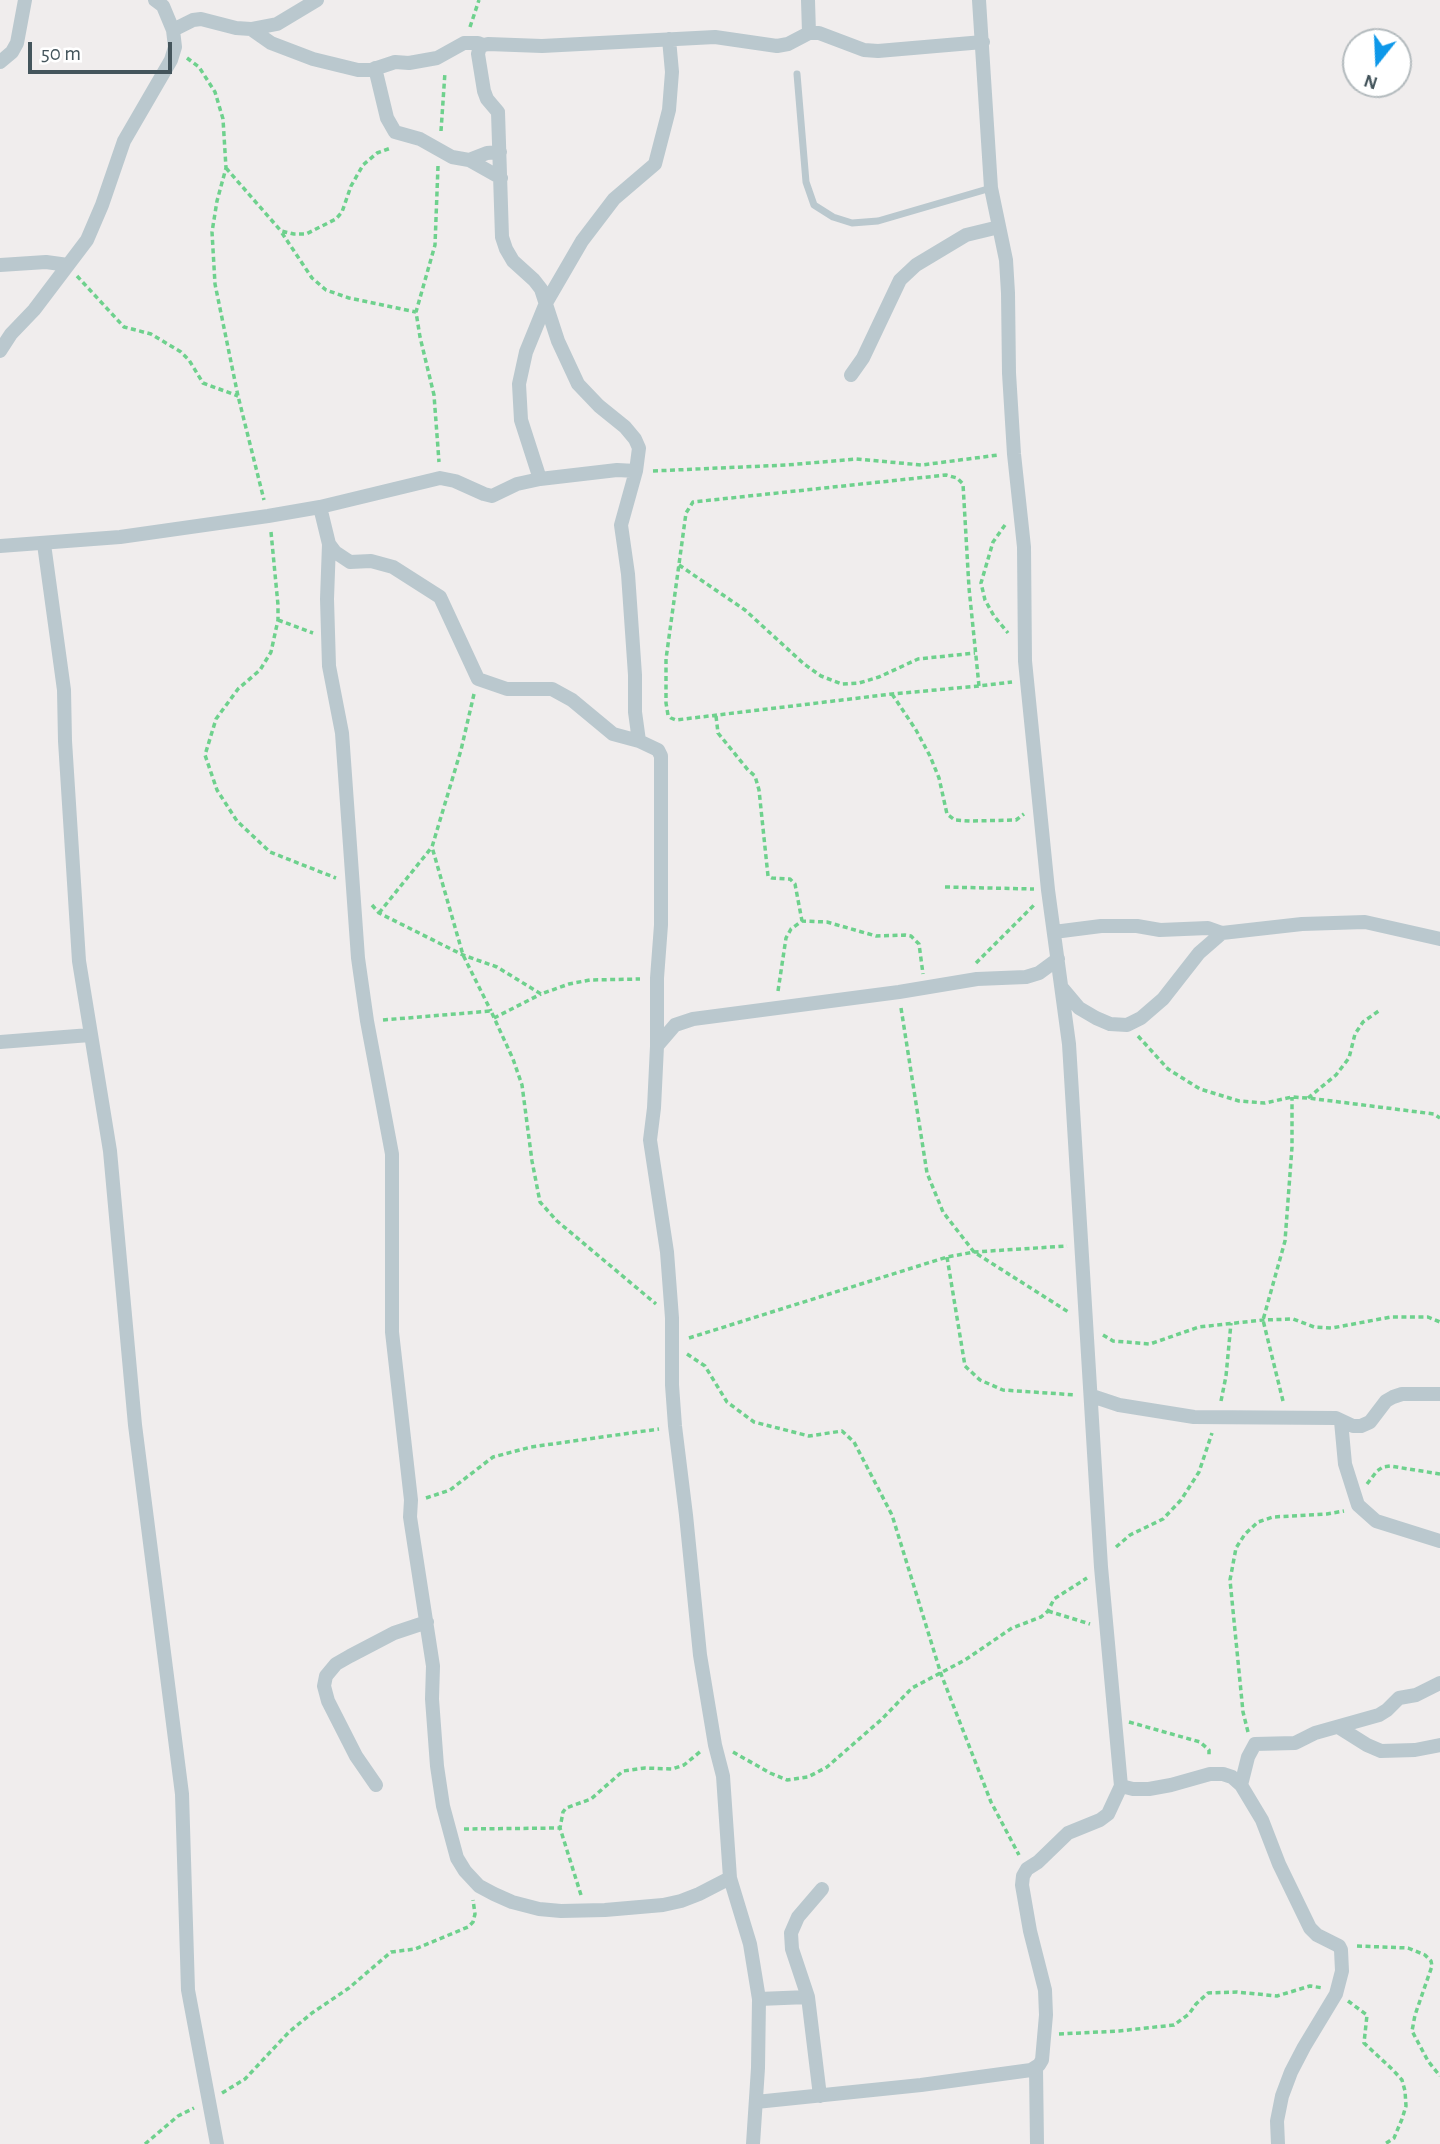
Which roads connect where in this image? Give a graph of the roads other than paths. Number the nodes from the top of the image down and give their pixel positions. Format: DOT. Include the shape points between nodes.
graph roads {
  1 [pos="25,0"];
  2 [pos="155,0"];
  3 [pos="317,0"];
  4 [pos="808,0"];
  5 [pos="979,0"];
  6 [pos="251,29"];
  7 [pos="173,30"];
  8 [pos="809,33"];
  9 [pos="669,40"];
  10 [pos="983,42"];
  11 [pos="483,45"];
  12 [pos="0,62"];
  13 [pos="375,68"];
  14 [pos="797,74"];
  15 [pos="500,152"];
  16 [pos="470,160"];
  17 [pos="501,178"];
  18 [pos="991,188"];
  19 [pos="999,227"];
  20 [pos="0,265"];
  21 [pos="68,265"];
  22 [pos="546,303"];
  23 [pos="0,351"];
  24 [pos="851,375"];
  25 [pos="636,471"];
  26 [pos="540,479"];
  27 [pos="320,507"];
  28 [pos="44,544"];
  29 [pos="329,544"];
  30 [pos="0,546"];
  31 [pos="639,741"];
  32 [pos="1054,932"];
  33 [pos="1222,933"];
  34 [pos="1440,939"];
  35 [pos="1058,959"];
  36 [pos="1063,989"];
  37 [pos="656,1006"];
  38 [pos="681,1022"];
  39 [pos="90,1035"];
  40 [pos="0,1042"];
  41 [pos="657,1046"];
  42 [pos="1440,1394"];
  43 [pos="1092,1396"];
  44 [pos="1341,1421"];
  45 [pos="1440,1541"];
  46 [pos="427,1622"];
  47 [pos="1440,1684"];
  48 [pos="1340,1728"];
  49 [pos="1440,1745"];
  50 [pos="1241,1785"];
  51 [pos="376,1786"];
  52 [pos="1121,1786"];
  53 [pos="730,1878"];
  54 [pos="822,1889"];
  55 [pos="808,1997"];
  56 [pos="759,1999"];
  57 [pos="1035,2068"];
  58 [pos="820,2096"];
  59 [pos="756,2102"];
  60 [pos="750,2142"];
  61 [pos="217,2144"];
  62 [pos="1037,2144"];
  63 [pos="1278,2144"];
  1 -- 12 [label="street" via="17,43"];
  2 -- 7 [label="street" via="163,6"];
  3 -- 6 [label="street" via="277,24"];
  4 -- 8 [label="street"];
  5 -- 10 [label="street"];
  6 -- 7 [label="street" via="201,19"];
  6 -- 13 [label="street" via="271,43 313,60 358,70"];
  7 -- 21 [label="street" via="171,60 124,141 87,240"];
  8 -- 9 [label="street" via="777,46 715,37"];
  8 -- 10 [label="street" via="878,51"];
  9 -- 11 [label="street"];
  9 -- 22 [label="street" via="668,110 655,164 594,223"];
  10 -- 18 [label="street"];
  11 -- 13 [label="street" via="464,43 424,61"];
  11 -- 15 [label="street" via="478,54 484,91 498,112"];
  13 -- 16 [label="street" via="391,128 452,157"];
  14 -- 18 [label="lane" via="806,182 814,205 833,217 852,223 878,221"];
  15 -- 16 [label="street"];
  15 -- 17 [label="street"];
  16 -- 17 [label="street"];
  17 -- 22 [label="street" via="506,249 541,289"];
  18 -- 19 [label="street"];
  19 -- 24 [label="street" via="966,235 900,280"];
  19 -- 32 [label="street" via="1008,282 1009,373 1024,548 1025,661"];
  20 -- 21 [label="street"];
  21 -- 23 [label="street"];
  22 -- 25 [label="street" via="578,384 635,439 639,447"];
  22 -- 26 [label="street" via="519,384 521,420"];
  25 -- 26 [label="street"];
  25 -- 31 [label="street" via="621,525"];
  26 -- 27 [label="street" via="492,496 440,478"];
  27 -- 28 [label="street"];
  27 -- 29 [label="street"];
  28 -- 30 [label="street"];
  28 -- 39 [label="street" via="64,690 79,961"];
  29 -- 31 [label="street" via="350,562 393,567 440,597 478,679 507,689 552,689 613,734"];
  29 -- 46 [label="street" via="329,666 342,733 357,946 391,1154 392,1332 410,1517"];
  31 -- 37 [label="street" via="661,755"];
  32 -- 33 [label="street" via="1113,926"];
  32 -- 35 [label="street"];
  33 -- 34 [label="street" via="1365,922"];
  33 -- 36 [label="street" via="1199,953 1163,999 1127,1024 1096,1018 1079,1008"];
  35 -- 36 [label="street"];
  35 -- 38 [label="street" via="1026,976"];
  36 -- 43 [label="street"];
  37 -- 38 [label="street"];
  37 -- 41 [label="street"];
  38 -- 41 [label="street"];
  39 -- 40 [label="street"];
  39 -- 61 [label="street" via="110,1151 135,1425 182,1794 188,1990"];
  41 -- 53 [label="street" via="650,1139 667,1252 675,1426 700,1655 723,1776"];
  42 -- 44 [label="street" via="1393,1397 1361,1426"];
  43 -- 44 [label="street" via="1194,1417"];
  43 -- 52 [label="street" via="1101,1567"];
  44 -- 45 [label="street" via="1355,1502 1376,1521"];
  46 -- 51 [label="street" via="394,1633 336,1664 326,1676 328,1701"];
  46 -- 53 [label="street" via="438,1766 449,1829 457,1858 479,1886 512,1902 561,1911 681,1901"];
  47 -- 48 [label="street" via="1399,1698 1379,1715"];
  48 -- 49 [label="street" via="1381,1751"];
  48 -- 50 [label="street" via="1295,1743 1258,1743 1252,1747"];
  50 -- 52 [label="street" via="1223,1773 1149,1789"];
  50 -- 63 [label="street" via="1262,1820 1310,1928 1339,1946 1343,1957 1336,1994 1282,2096"];
  52 -- 57 [label="street" via="1108,1814 1068,1833 1023,1876 1030,1931 1045,1990 1042,2060"];
  53 -- 56 [label="street" via="750,1944"];
  54 -- 55 [label="street" via="791,1933"];
  55 -- 56 [label="street"];
  55 -- 58 [label="street"];
  56 -- 59 [label="street"];
  57 -- 58 [label="street"];
  57 -- 62 [label="street"];
  58 -- 59 [label="street"];
  59 -- 60 [label="street"];
}
